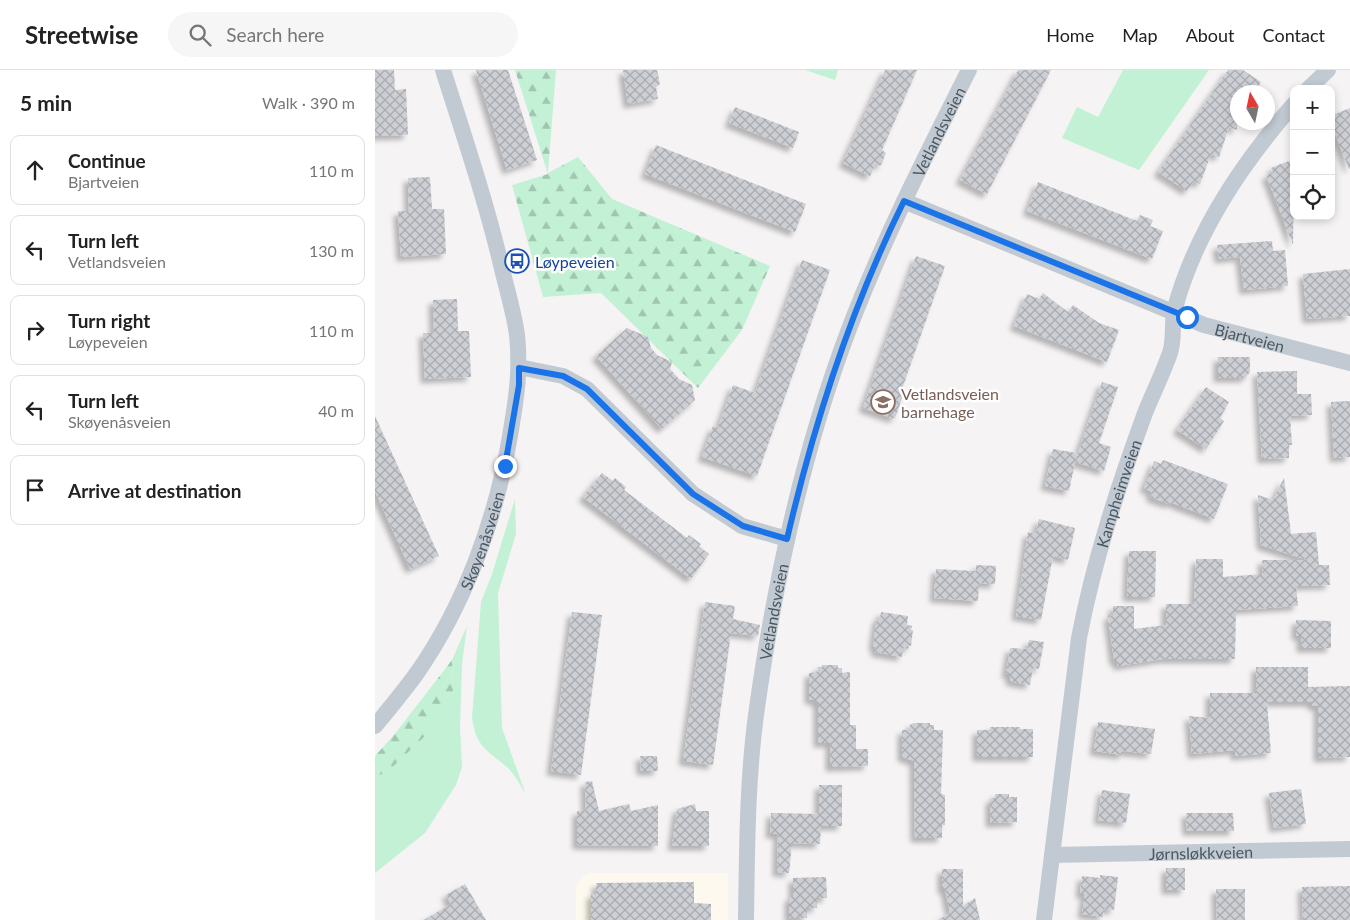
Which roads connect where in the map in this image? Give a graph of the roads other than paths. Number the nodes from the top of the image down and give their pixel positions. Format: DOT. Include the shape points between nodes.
graph roads {
  1 [pos="443,70"];
  2 [pos="969,70"];
  3 [pos="1328,70"];
  4 [pos="1312,85"];
  5 [pos="1290,108"];
  6 [pos="904,201"];
  7 [pos="1174,311"];
  8 [pos="1350,363"];
  9 [pos="519,368"];
  10 [pos="787,539"];
  11 [pos="375,726"];
  12 [pos="1350,849"];
  13 [pos="1052,855"];
  14 [pos="746,920"];
  15 [pos="1044,920"];
  1 -- 9 [label="street, Skøyenåsveien" via="493,229 517,333"];
  2 -- 6 [label="street, Vetlandsveien"];
  3 -- 4 [label="street"];
  5 -- 7 [label="street, Kampheimveien" via="1268,133 1221,202 1205,230"];
  6 -- 7 [label="street, Bjartveien"];
  6 -- 10 [label="street, Vetlandsveien" via="848,331 811,444"];
  7 -- 8 [label="street, Bjartveien" via="1204,325"];
  7 -- 13 [label="street, Kampheimveien" via="1170,353 1121,481 1085,603"];
  9 -- 10 [label="street" via="563,376 587,389 693,494 737,524"];
  9 -- 11 [label="street, Skøyenåsveien" via="505,466 473,568 418,672"];
  10 -- 14 [label="street, Vetlandsveien" via="756,716"];
  12 -- 13 [label="street, Jørnsløkkveien"];
  13 -- 15 [label="street, Kampheimveien"];
}
